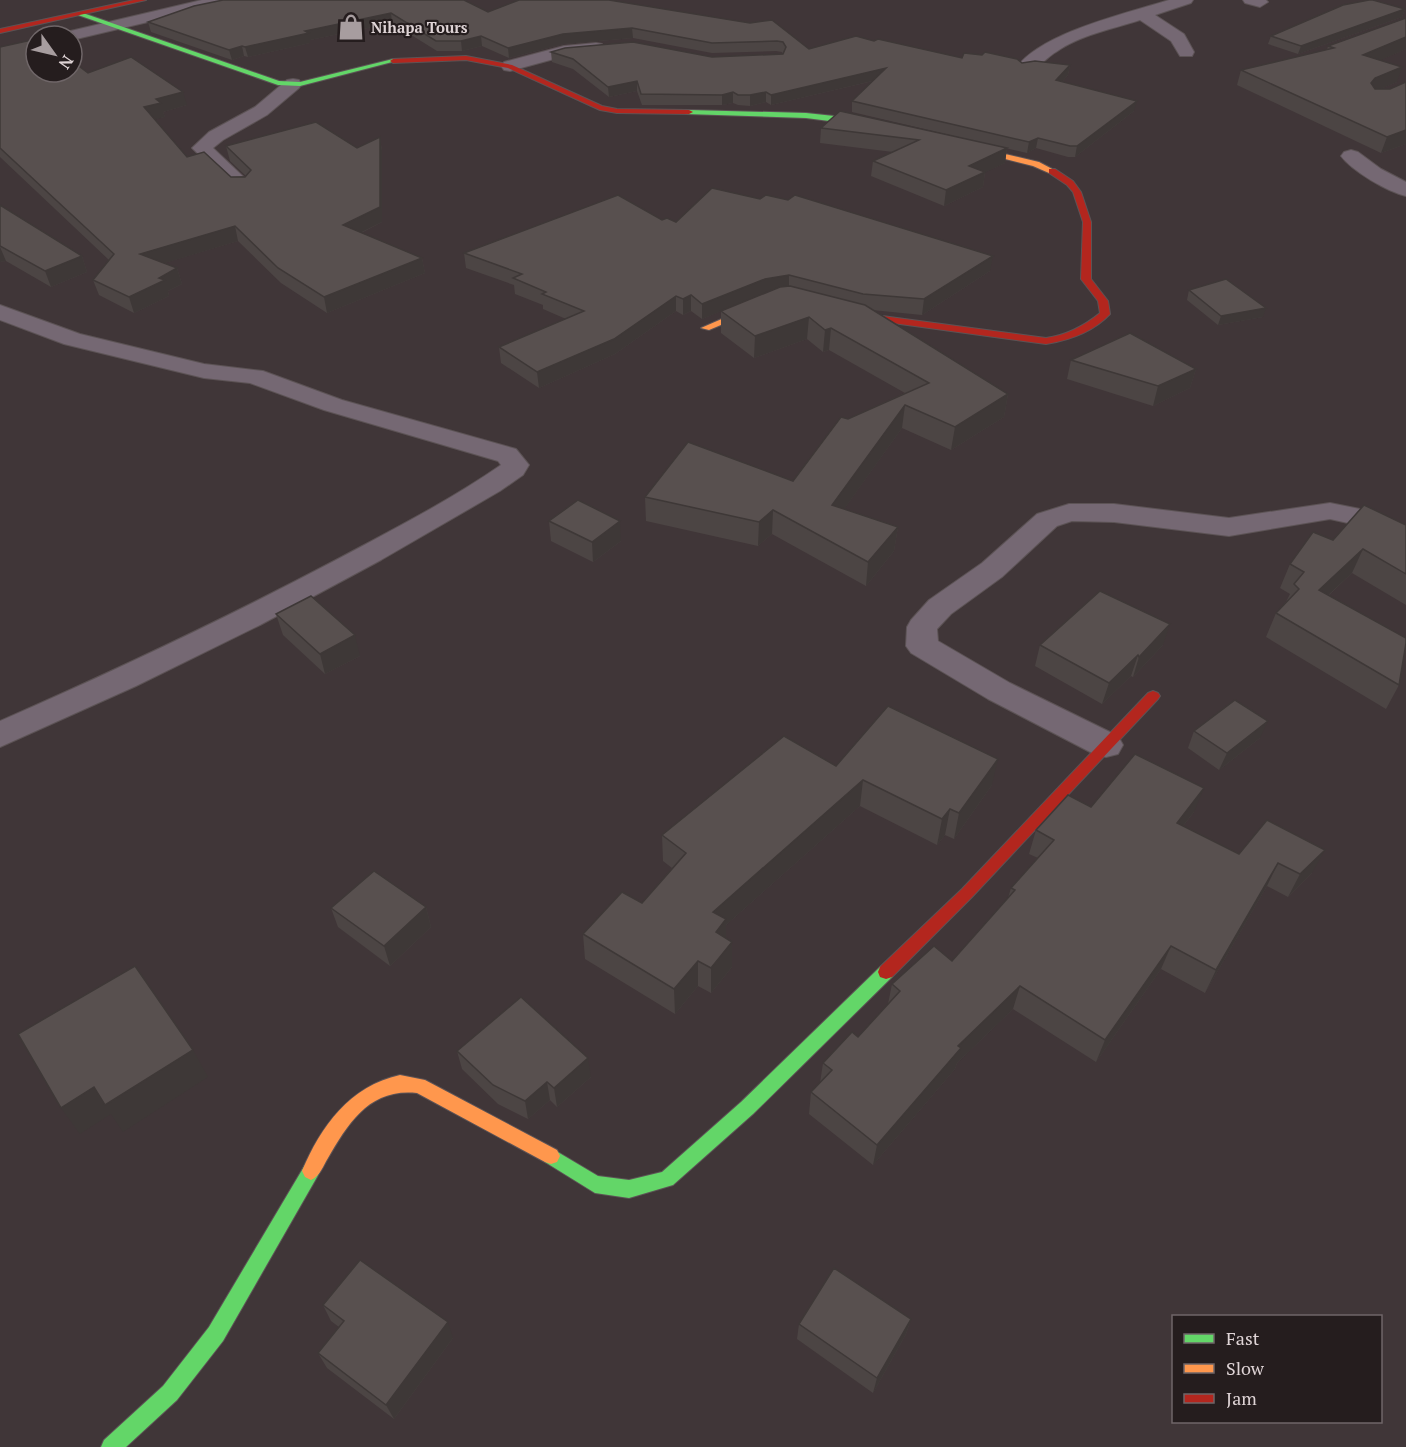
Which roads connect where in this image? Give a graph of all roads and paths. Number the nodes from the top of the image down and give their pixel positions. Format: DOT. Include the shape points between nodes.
graph roads {
  1 [pos="143,0"];
  2 [pos="222,0"];
  3 [pos="1185,0"];
  4 [pos="80,14"];
  5 [pos="1143,15"];
  6 [pos="114,26"];
  7 [pos="0,30"];
  8 [pos="84,33"];
  9 [pos="608,46"];
  10 [pos="1186,52"];
  11 [pos="510,66"];
  12 [pos="1026,67"];
  13 [pos="293,84"];
  14 [pos="895,129"];
  15 [pos="950,142"];
  16 [pos="1351,156"];
  17 [pos="242,185"];
  18 [pos="1406,190"];
  19 [pos="772,300"];
  20 [pos="0,312"];
  21 [pos="834,312"];
  22 [pos="706,328"];
  23 [pos="1406,538"];
  24 [pos="1153,696"];
  25 [pos="0,735"];
  26 [pos="1106,745"];
  27 [pos="111,1447"];
  1 -- 4 [label="main road"];
  2 -- 6 [label="street"];
  3 -- 5 [label="street"];
  4 -- 6 [label="main road"];
  4 -- 7 [label="main road"];
  5 -- 10 [label="street" via="1178,38"];
  5 -- 12 [label="street" via="1069,38"];
  6 -- 8 [label="street"];
  6 -- 13 [label="main road" via="262,79"];
  9 -- 11 [label="street" via="564,51"];
  11 -- 13 [label="main road" via="466,58 416,57"];
  11 -- 14 [label="main road" via="600,108 617,111 808,114"];
  13 -- 17 [label="street" via="261,111 202,148"];
  15 -- 21 [label="main road" via="1035,164 1070,183 1087,222 1086,279 1103,301 1105,314 1067,339 1046,341"];
  16 -- 18 [label="street"];
  19 -- 22 [label="main road"];
  20 -- 25 [label="street" via="72,339 204,371 254,376 333,405 507,455 516,465 469,497 299,593 118,683"];
  23 -- 26 [label="street" via="1365,518 1330,511 1229,527 1114,513 1069,512 1047,520 992,570 940,607 922,627 922,646 999,691"];
  24 -- 26 [label="main road"];
  26 -- 27 [label="main road" via="967,893 747,1108 667,1179 629,1189 594,1184 541,1150 419,1085 404,1079 376,1089 335,1130 195,1364 170,1393"];
}
